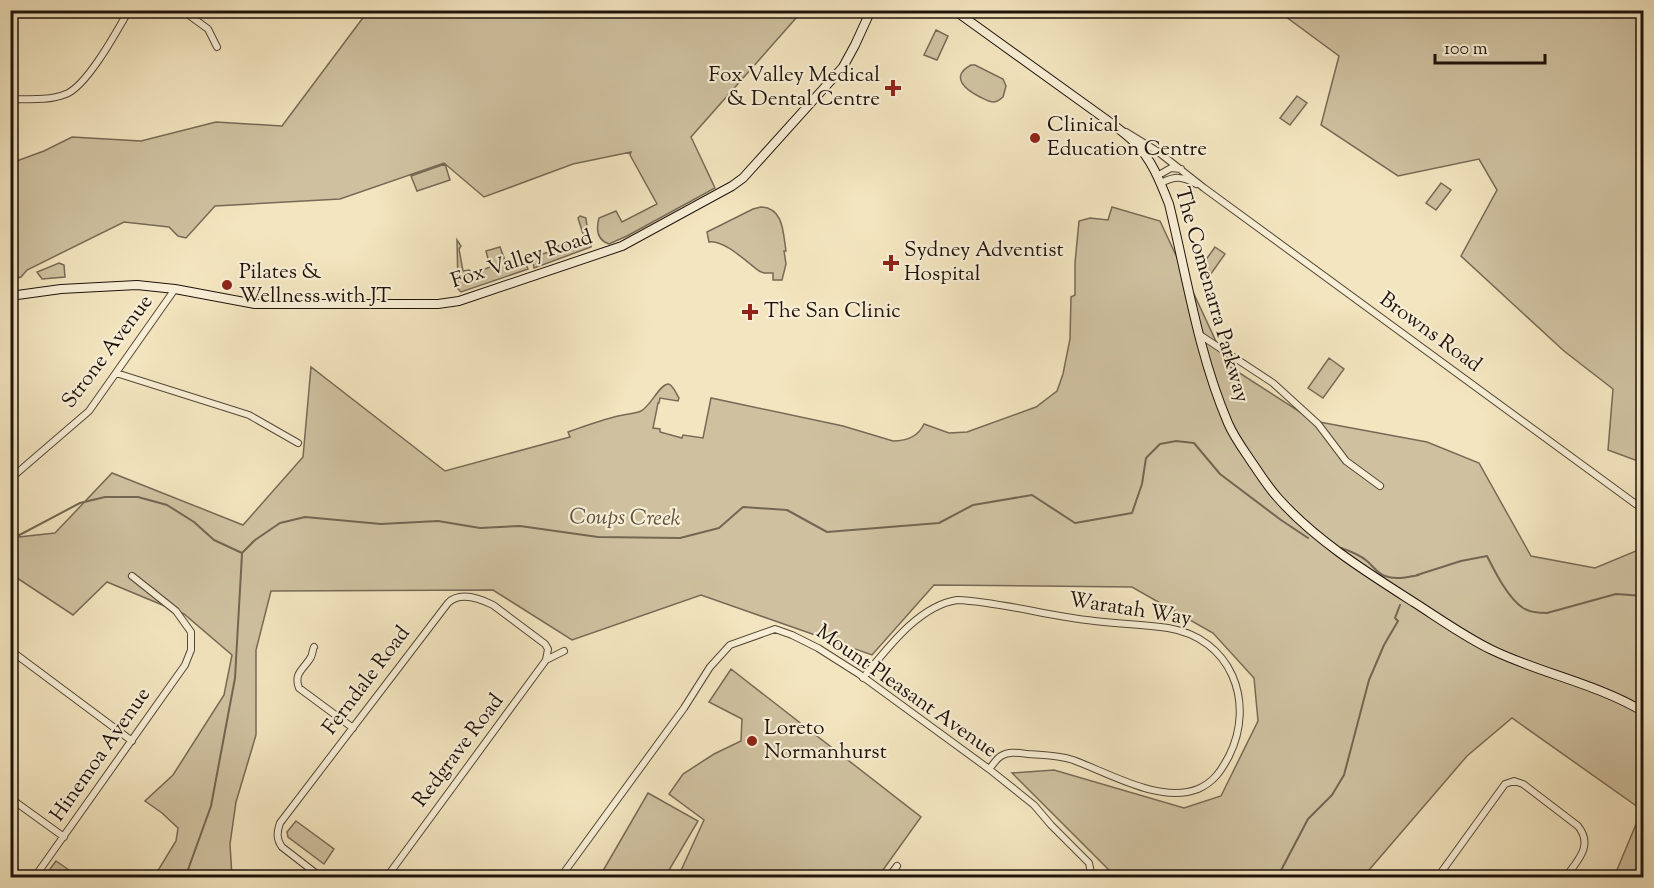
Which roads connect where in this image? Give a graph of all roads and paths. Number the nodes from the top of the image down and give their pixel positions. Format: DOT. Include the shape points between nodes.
graph roads {
  1 [pos="129,10"];
  2 [pos="182,10"];
  3 [pos="871,10"];
  4 [pos="954,10"];
  5 [pos="217,47"];
  6 [pos="10,99"];
  7 [pos="1111,123"];
  8 [pos="1181,169"];
  9 [pos="1159,180"];
  10 [pos="1204,188"];
  11 [pos="175,289"];
  12 [pos="10,296"];
  13 [pos="1200,335"];
  14 [pos="116,373"];
  15 [pos="297,443"];
  16 [pos="10,479"];
  17 [pos="1380,486"];
  18 [pos="1637,505"];
  19 [pos="132,576"];
  20 [pos="314,647"];
  21 [pos="10,650"];
  22 [pos="564,651"];
  23 [pos="546,660"];
  24 [pos="863,678"];
  25 [pos="1644,712"];
  26 [pos="353,728"];
  27 [pos="132,741"];
  28 [pos="989,769"];
  29 [pos="10,798"];
  30 [pos="64,837"];
  31 [pos="897,866"];
  32 [pos="34,878"];
  33 [pos="322,878"];
  34 [pos="386,878"];
  35 [pos="560,878"];
  36 [pos="888,878"];
  37 [pos="1092,878"];
  38 [pos="1437,878"];
  39 [pos="1565,878"];
  1 -- 6 [label="street" via="76,89 54,98"];
  2 -- 5 [label="street" via="208,29"];
  3 -- 11 [label="main road, Fox Valley Road" via="843,67 743,178 622,246 450,303 255,304"];
  4 -- 7 [label="main road, The Comenarra Parkway"];
  7 -- 8 [label="street, Browns Road"];
  7 -- 9 [label="main road, The Comenarra Parkway" via="1146,156"];
  8 -- 9 [label="street" via="1171,168"];
  8 -- 10 [label="street, Browns Road"];
  9 -- 10 [label="street, Browns Road" via="1179,177"];
  9 -- 13 [label="main road, The Comenarra Parkway" via="1169,204"];
  10 -- 18 [label="street, Browns Road"];
  11 -- 12 [label="main road, Fox Valley Road" via="137,285"];
  11 -- 14 [label="street, Strone Avenue"];
  13 -- 17 [label="street" via="1272,383 1318,424 1346,461"];
  13 -- 25 [label="main road, The Comenarra Parkway" via="1229,425 1278,498 1312,530 1492,650 1614,696"];
  14 -- 15 [label="street" via="249,415"];
  14 -- 16 [label="street, Strone Avenue" via="89,411"];
  19 -- 27 [label="street, Hinemoa Avenue" via="176,611 192,632 185,664"];
  20 -- 26 [label="street" via="297,677 299,688"];
  21 -- 27 [label="street"];
  22 -- 23 [label="street, Redgrave Road"];
  23 -- 26 [label="street, Ferndale Road" via="546,644 503,611 484,600 457,597 444,608"];
  23 -- 34 [label="street, Redgrave Road"];
  24 -- 28 [label="street, Mount Pleasant Avenue"];
  24 -- 28 [label="street, Waratah Way" via="912,623 946,602 957,600 1181,630 1198,637 1222,657 1236,683 1240,720 1234,744 1217,776 1200,788 1163,792 1059,757 1010,753"];
  24 -- 35 [label="street, Mount Pleasant Avenue" via="818,648 775,629 730,645 710,667"];
  26 -- 33 [label="street, Ferndale Road" via="278,829 282,847"];
  27 -- 30 [label="street, Hinemoa Avenue"];
  28 -- 37 [label="street, Mount Pleasant Avenue" via="1034,805 1089,863"];
  29 -- 30 [label="street"];
  30 -- 32 [label="street, Hinemoa Avenue"];
  31 -- 36 [label="street"];
  38 -- 39 [label="street" via="1505,784 1514,781 1583,831 1583,851"];
}
